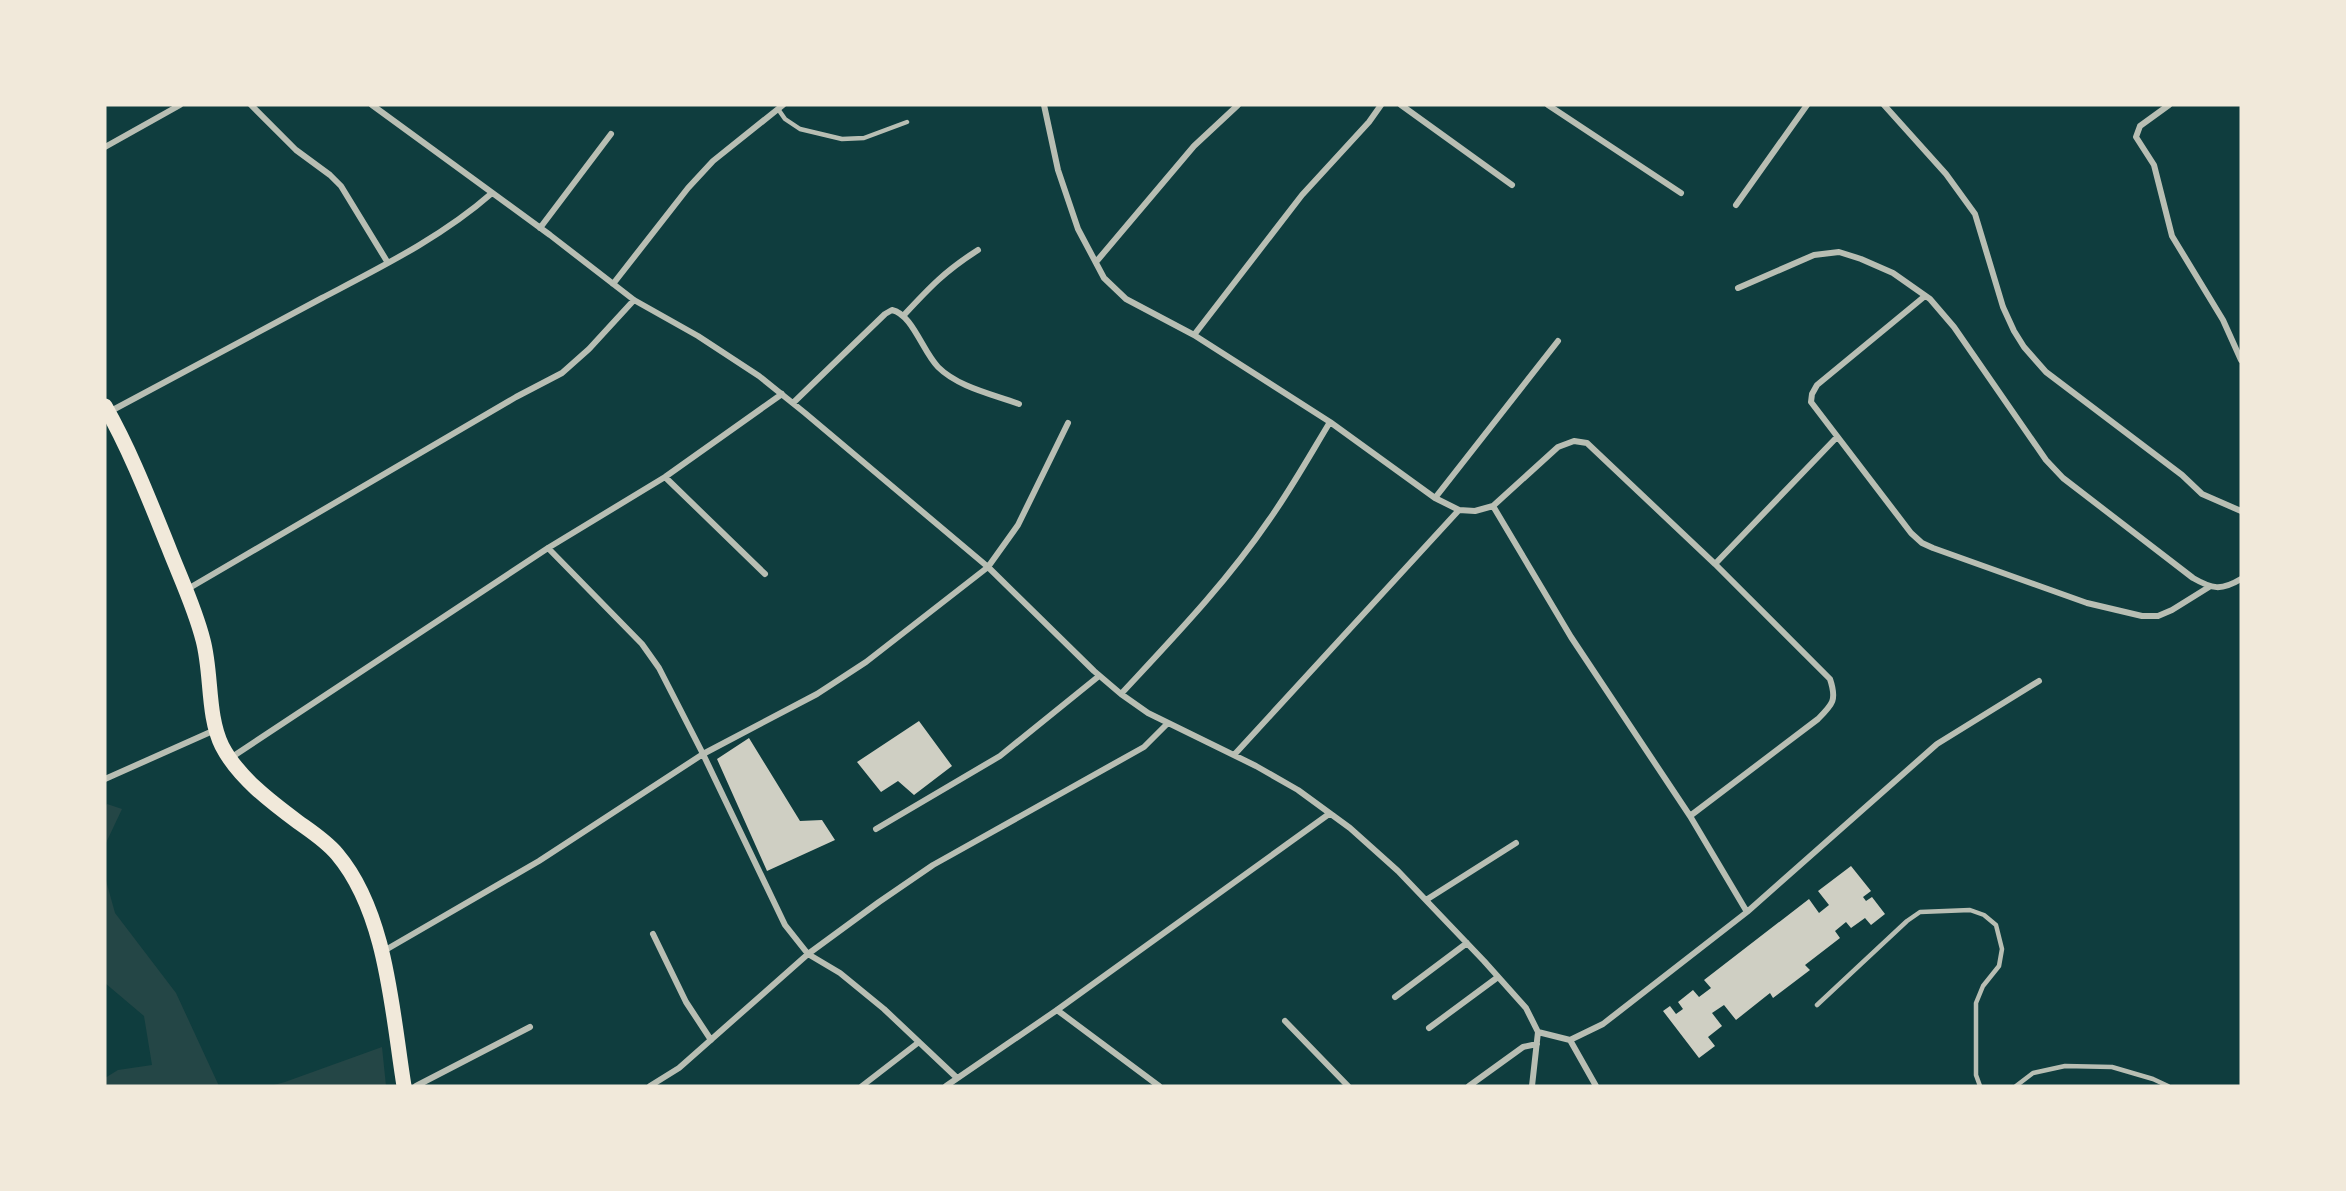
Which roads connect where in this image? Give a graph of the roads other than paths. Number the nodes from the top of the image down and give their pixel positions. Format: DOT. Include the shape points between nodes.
graph roads {
  1 [pos="180,105"];
  2 [pos="250,105"];
  3 [pos="1044,105"];
  4 [pos="1238,105"];
  5 [pos="1381,105"];
  6 [pos="1401,105"];
  7 [pos="1548,105"];
  8 [pos="1807,105"];
  9 [pos="1884,105"];
  10 [pos="2169,105"];
  11 [pos="377,107"];
  12 [pos="780,107"];
  13 [pos="907,122"];
  14 [pos="611,134"];
  15 [pos="105,147"];
  16 [pos="1512,185"];
  17 [pos="492,193"];
  18 [pos="1681,193"];
  19 [pos="1736,205"];
  20 [pos="540,228"];
  21 [pos="978,250"];
  22 [pos="1096,262"];
  23 [pos="388,263"];
  24 [pos="612,284"];
  25 [pos="1738,288"];
  26 [pos="1925,296"];
  27 [pos="634,300"];
  28 [pos="904,315"];
  29 [pos="1194,335"];
  30 [pos="1558,341"];
  31 [pos="2241,360"];
  32 [pos="782,394"];
  33 [pos="793,403"];
  34 [pos="1018,404"];
  35 [pos="107,409"];
  36 [pos="1068,423"];
  37 [pos="1330,423"];
  38 [pos="1837,437"];
  39 [pos="665,477"];
  40 [pos="1435,498"];
  41 [pos="1493,506"];
  42 [pos="1460,510"];
  43 [pos="2241,511"];
  44 [pos="548,548"];
  45 [pos="1714,564"];
  46 [pos="988,567"];
  47 [pos="765,574"];
  48 [pos="2241,579"];
  49 [pos="2209,587"];
  50 [pos="186,590"];
  51 [pos="1100,676"];
  52 [pos="2039,681"];
  53 [pos="1121,694"];
  54 [pos="1168,723"];
  55 [pos="216,730"];
  56 [pos="703,753"];
  57 [pos="1234,755"];
  58 [pos="229,759"];
  59 [pos="105,779"];
  60 [pos="1329,814"];
  61 [pos="1690,816"];
  62 [pos="876,829"];
  63 [pos="1516,843"];
  64 [pos="1426,900"];
  65 [pos="1747,912"];
  66 [pos="652,934"];
  67 [pos="1467,943"];
  68 [pos="381,953"];
  69 [pos="808,954"];
  70 [pos="1498,977"];
  71 [pos="1395,997"];
  72 [pos="1817,1005"];
  73 [pos="1057,1010"];
  74 [pos="1285,1021"];
  75 [pos="530,1027"];
  76 [pos="1429,1028"];
  77 [pos="1538,1032"];
  78 [pos="711,1040"];
  79 [pos="1570,1040"];
  80 [pos="919,1042"];
  81 [pos="1537,1044"];
  82 [pos="956,1077"];
  83 [pos="404,1086"];
  84 [pos="416,1086"];
  85 [pos="650,1086"];
  86 [pos="861,1086"];
  87 [pos="946,1086"];
  88 [pos="1159,1086"];
  89 [pos="1348,1086"];
  90 [pos="1469,1086"];
  91 [pos="1532,1086"];
  92 [pos="1596,1086"];
  93 [pos="1980,1086"];
  94 [pos="2016,1086"];
  95 [pos="2168,1086"];
  1 -- 15 [label="street"];
  2 -- 23 [label="street" via="296,150 341,186"];
  3 -- 22 [label="street" via="1071,210"];
  4 -- 22 [label="street" via="1194,146"];
  5 -- 29 [label="street" via="1302,195"];
  6 -- 16 [label="street"];
  7 -- 18 [label="street"];
  8 -- 19 [label="street"];
  9 -- 43 [label="street" via="1946,174 1975,214 2003,307 2024,347 2046,372 2202,494"];
  10 -- 31 [label="street" via="2140,126 2136,137 2154,165 2172,236 2223,320"];
  11 -- 17 [label="street"];
  12 -- 13 [label="lane" via="785,119 800,129 842,139 864,138"];
  12 -- 24 [label="street" via="713,161"];
  14 -- 20 [label="street"];
  17 -- 20 [label="street"];
  17 -- 23 [label="street" via="439,234"];
  20 -- 24 [label="street"];
  21 -- 28 [label="street" via="951,267"];
  22 -- 29 [label="street" via="1104,278 1126,299"];
  23 -- 35 [label="street"];
  24 -- 27 [label="street"];
  25 -- 26 [label="street" via="1814,255 1839,252 1893,273"];
  26 -- 38 [label="street" via="1817,385 1811,402"];
  26 -- 49 [label="street" via="1954,327 2062,478"];
  27 -- 32 [label="street" via="698,336"];
  27 -- 50 [label="street" via="589,349 561,372"];
  28 -- 33 [label="street" via="892,310 885,314"];
  28 -- 34 [label="street" via="936,365 951,378"];
  29 -- 37 [label="street"];
  30 -- 40 [label="street"];
  32 -- 33 [label="street"];
  32 -- 39 [label="street"];
  33 -- 46 [label="street"];
  35 -- 50 [label="main road"];
  36 -- 46 [label="street" via="1018,525"];
  37 -- 40 [label="street"];
  37 -- 53 [label="street" via="1270,520 1239,561"];
  38 -- 45 [label="street"];
  38 -- 49 [label="street" via="1911,533 1934,548 2087,603 2142,616 2158,616 2172,610"];
  39 -- 44 [label="street"];
  39 -- 47 [label="street"];
  40 -- 42 [label="street"];
  41 -- 42 [label="street"];
  41 -- 45 [label="street" via="1558,447 1574,441 1587,443"];
  41 -- 61 [label="street" via="1571,637"];
  42 -- 57 [label="street"];
  44 -- 56 [label="street" via="642,644 659,668"];
  44 -- 58 [label="street"];
  45 -- 61 [label="street" via="1830,679 1834,692 1832,705 1818,719"];
  46 -- 51 [label="street"];
  46 -- 56 [label="street" via="866,662 817,694"];
  48 -- 49 [label="street" via="2228,587"];
  50 -- 55 [label="main road" via="203,638"];
  51 -- 53 [label="street"];
  51 -- 62 [label="street" via="1000,756"];
  52 -- 65 [label="street" via="1937,744"];
  53 -- 54 [label="street"];
  54 -- 57 [label="street"];
  54 -- 69 [label="street" via="1144,747 933,865"];
  55 -- 58 [label="main road"];
  55 -- 59 [label="street"];
  56 -- 68 [label="street" via="539,861"];
  56 -- 69 [label="street" via="785,925"];
  57 -- 60 [label="street" via="1298,790"];
  58 -- 68 [label="main road" via="337,853 369,909"];
  60 -- 64 [label="street" via="1366,842"];
  60 -- 73 [label="street"];
  61 -- 65 [label="street"];
  63 -- 64 [label="street"];
  64 -- 67 [label="street"];
  65 -- 79 [label="street" via="1603,1024"];
  66 -- 78 [label="street" via="686,1002"];
  67 -- 70 [label="street"];
  67 -- 71 [label="street"];
  68 -- 83 [label="main road"];
  69 -- 78 [label="street"];
  69 -- 80 [label="street" via="840,973"];
  70 -- 76 [label="street"];
  70 -- 77 [label="street" via="1526,1008"];
  72 -- 93 [label="lane" via="1920,912 1970,910 1984,915 1996,925 2002,950 1999,966 1983,986 1976,1004 1976,1075"];
  73 -- 82 [label="street"];
  73 -- 88 [label="street"];
  74 -- 89 [label="street"];
  75 -- 84 [label="street"];
  77 -- 79 [label="street"];
  77 -- 81 [label="street"];
  78 -- 85 [label="street" via="679,1068"];
  79 -- 92 [label="street"];
  80 -- 82 [label="street"];
  80 -- 86 [label="street"];
  81 -- 90 [label="street" via="1523,1047"];
  81 -- 91 [label="street"];
  82 -- 87 [label="street"];
  94 -- 95 [label="lane" via="2033,1073 2066,1066 2112,1067"];
}
